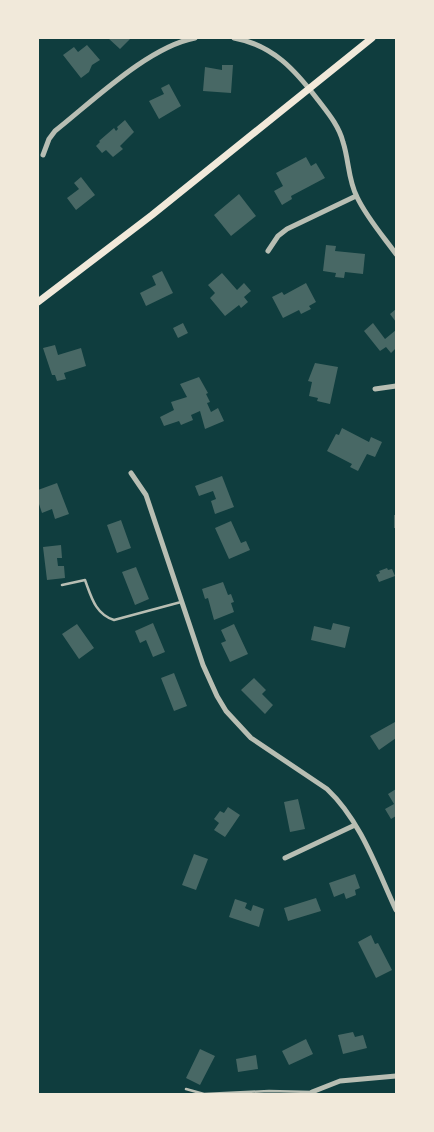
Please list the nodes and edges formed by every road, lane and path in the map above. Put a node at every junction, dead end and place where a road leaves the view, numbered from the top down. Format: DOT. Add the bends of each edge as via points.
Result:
graph roads {
  1 [pos="195,38"];
  2 [pos="234,38"];
  3 [pos="372,38"];
  4 [pos="310,90"];
  5 [pos="44,155"];
  6 [pos="356,196"];
  7 [pos="268,251"];
  8 [pos="396,254"];
  9 [pos="38,302"];
  10 [pos="396,386"];
  11 [pos="375,389"];
  12 [pos="131,473"];
  13 [pos="62,585"];
  14 [pos="182,601"];
  15 [pos="355,824"];
  16 [pos="286,858"];
  17 [pos="396,910"];
  18 [pos="396,1076"];
  19 [pos="186,1089"];
  20 [pos="312,1092"];
  1 -- 5 [label="street" via="170,45 148,57 55,131"];
  2 -- 4 [label="street" via="255,43 275,54"];
  3 -- 4 [label="main road"];
  4 -- 6 [label="street" via="338,128"];
  4 -- 9 [label="main road"];
  6 -- 7 [label="street" via="287,229"];
  6 -- 8 [label="street"];
  10 -- 11 [label="street"];
  12 -- 14 [label="street" via="146,495"];
  13 -- 14 [label="lane" via="84,580 98,610 114,620"];
  14 -- 15 [label="street" via="203,665 226,711 265,749 327,789"];
  15 -- 16 [label="street"];
  15 -- 17 [label="street"];
  18 -- 20 [label="street" via="340,1081"];
  19 -- 20 [label="lane" via="204,1094"];
}
